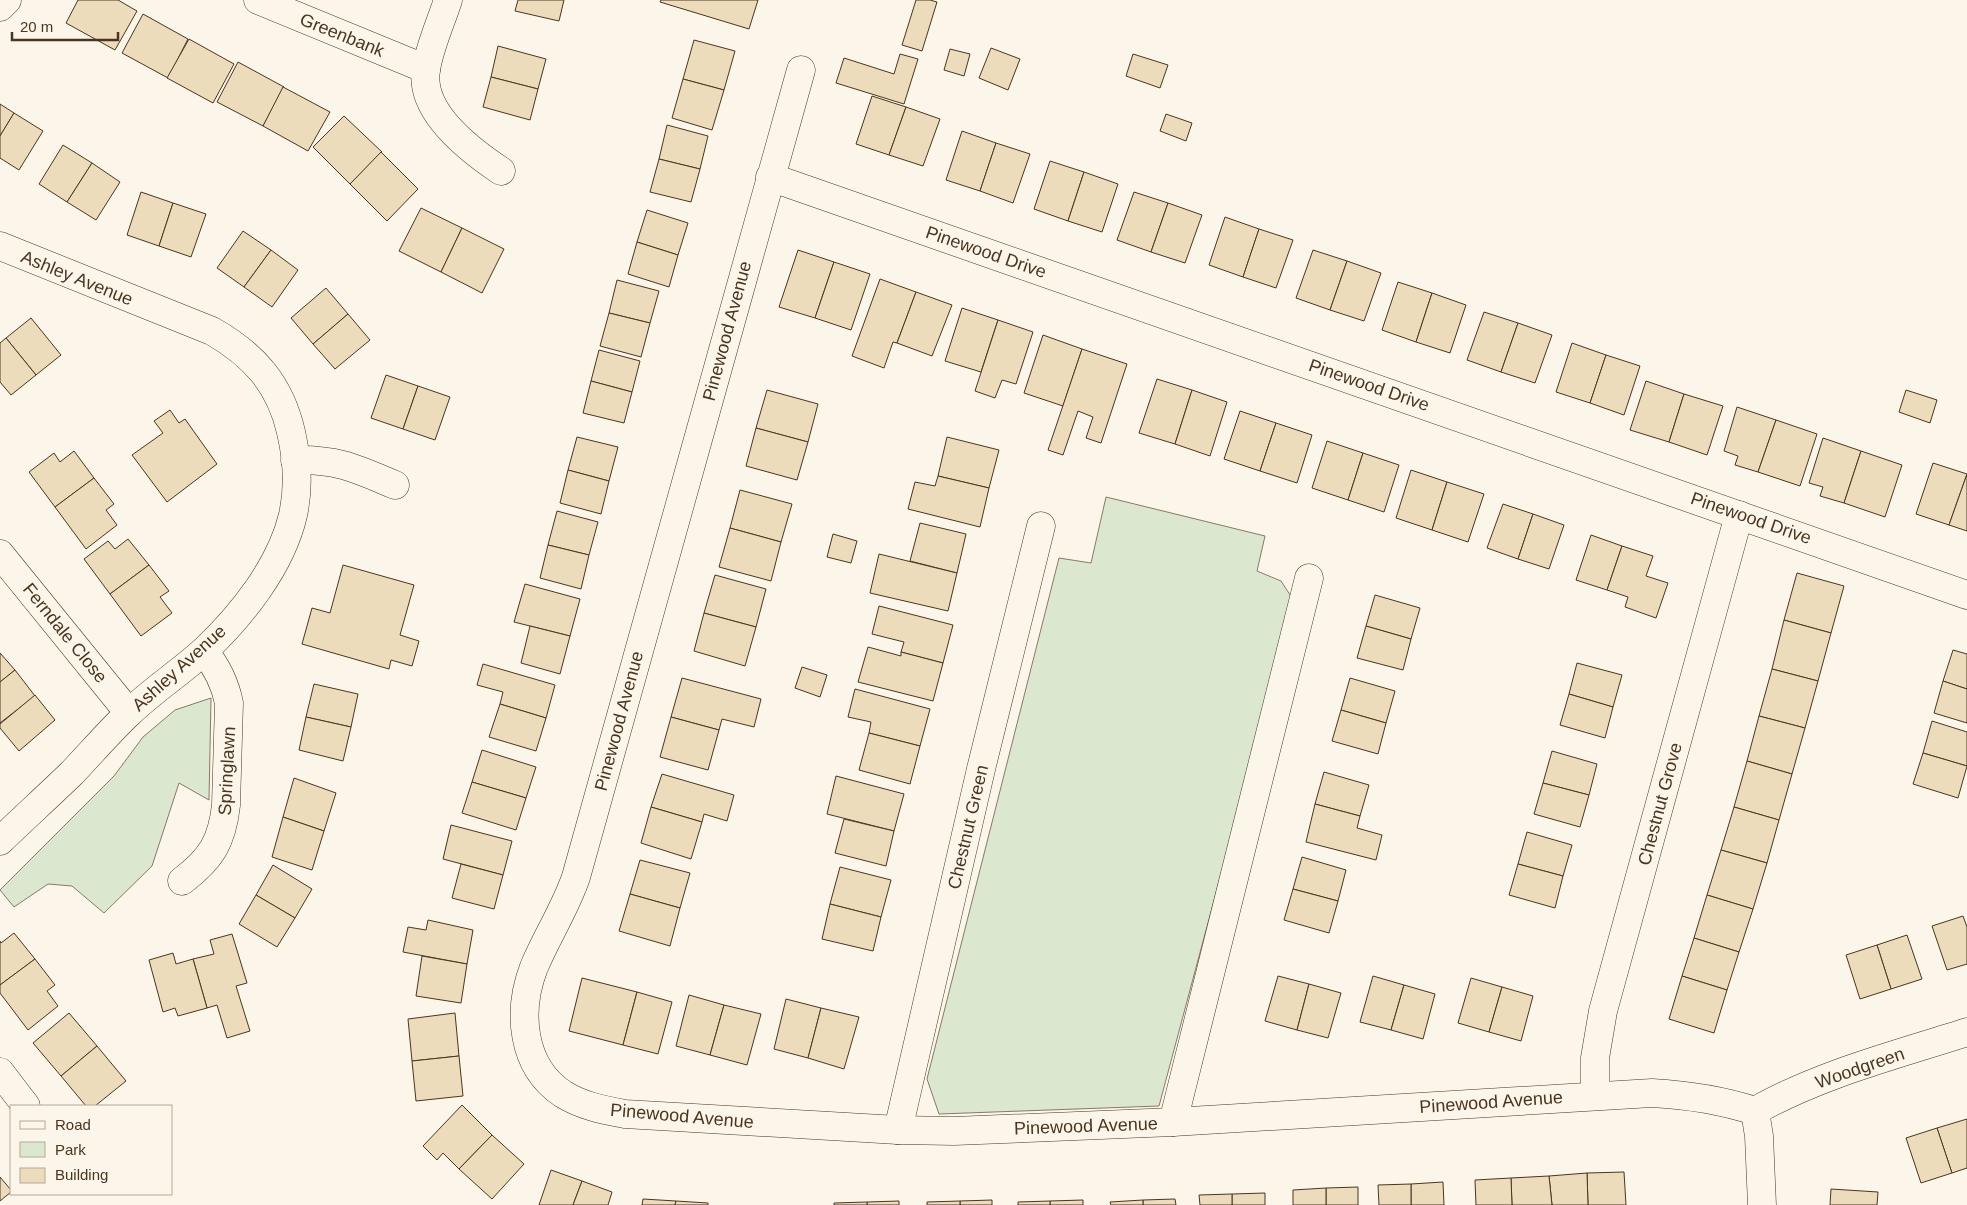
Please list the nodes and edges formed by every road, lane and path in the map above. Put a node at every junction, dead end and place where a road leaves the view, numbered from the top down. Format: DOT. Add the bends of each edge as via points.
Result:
graph roads {
  1 [pos="7,0"];
  2 [pos="258,0"];
  3 [pos="448,0"];
  4 [pos="0,7"];
  5 [pos="426,69"];
  6 [pos="801,70"];
  7 [pos="501,171"];
  8 [pos="770,177"];
  9 [pos="0,246"];
  10 [pos="295,460"];
  11 [pos="395,484"];
  12 [pos="1739,514"];
  13 [pos="1041,526"];
  14 [pos="0,554"];
  15 [pos="1309,578"];
  16 [pos="1967,595"];
  17 [pos="204,651"];
  18 [pos="129,713"];
  19 [pos="0,841"];
  20 [pos="182,881"];
  21 [pos="1967,1032"];
  22 [pos="0,1072"];
  23 [pos="1595,1096"];
  24 [pos="25,1105"];
  25 [pos="1755,1111"];
  26 [pos="1173,1122"];
  27 [pos="898,1130"];
  28 [pos="1762,1205"];
  1 -- 4 [label="street"];
  2 -- 5 [label="street, Greenbank"];
  3 -- 5 [label="street"];
  5 -- 7 [label="street" via="428,92 449,129 474,153"];
  6 -- 8 [label="street, Pinewood Avenue"];
  8 -- 12 [label="street, Pinewood Drive"];
  8 -- 27 [label="street, Pinewood Avenue" via="576,877 534,967 525,1005 524,1027 534,1062 552,1085 564,1094 598,1108 654,1117"];
  9 -- 10 [label="street, Ashley Avenue" via="232,343 268,378 280,397"];
  10 -- 11 [label="street" via="336,462"];
  10 -- 17 [label="street, Ashley Avenue" via="293,515 278,554 252,595"];
  12 -- 16 [label="street, Pinewood Drive"];
  12 -- 23 [label="street, Chestnut Grove" via="1603,1011 1595,1058"];
  13 -- 27 [label="street, Chestnut Green"];
  14 -- 18 [label="street, Ferndale Close"];
  15 -- 26 [label="street"];
  17 -- 18 [label="street, Ashley Avenue"];
  17 -- 20 [label="street, Springlawn" via="220,674 229,704 226,805 216,847"];
  18 -- 19 [label="street, Ashley Avenue"];
  21 -- 25 [label="street, Woodgreen" via="1822,1080"];
  22 -- 24 [label="street"];
  23 -- 25 [label="street, Pinewood Avenue" via="1679,1094"];
  23 -- 26 [label="street, Pinewood Avenue"];
  25 -- 28 [label="street"];
  26 -- 27 [label="street, Pinewood Avenue" via="954,1131"];
}
